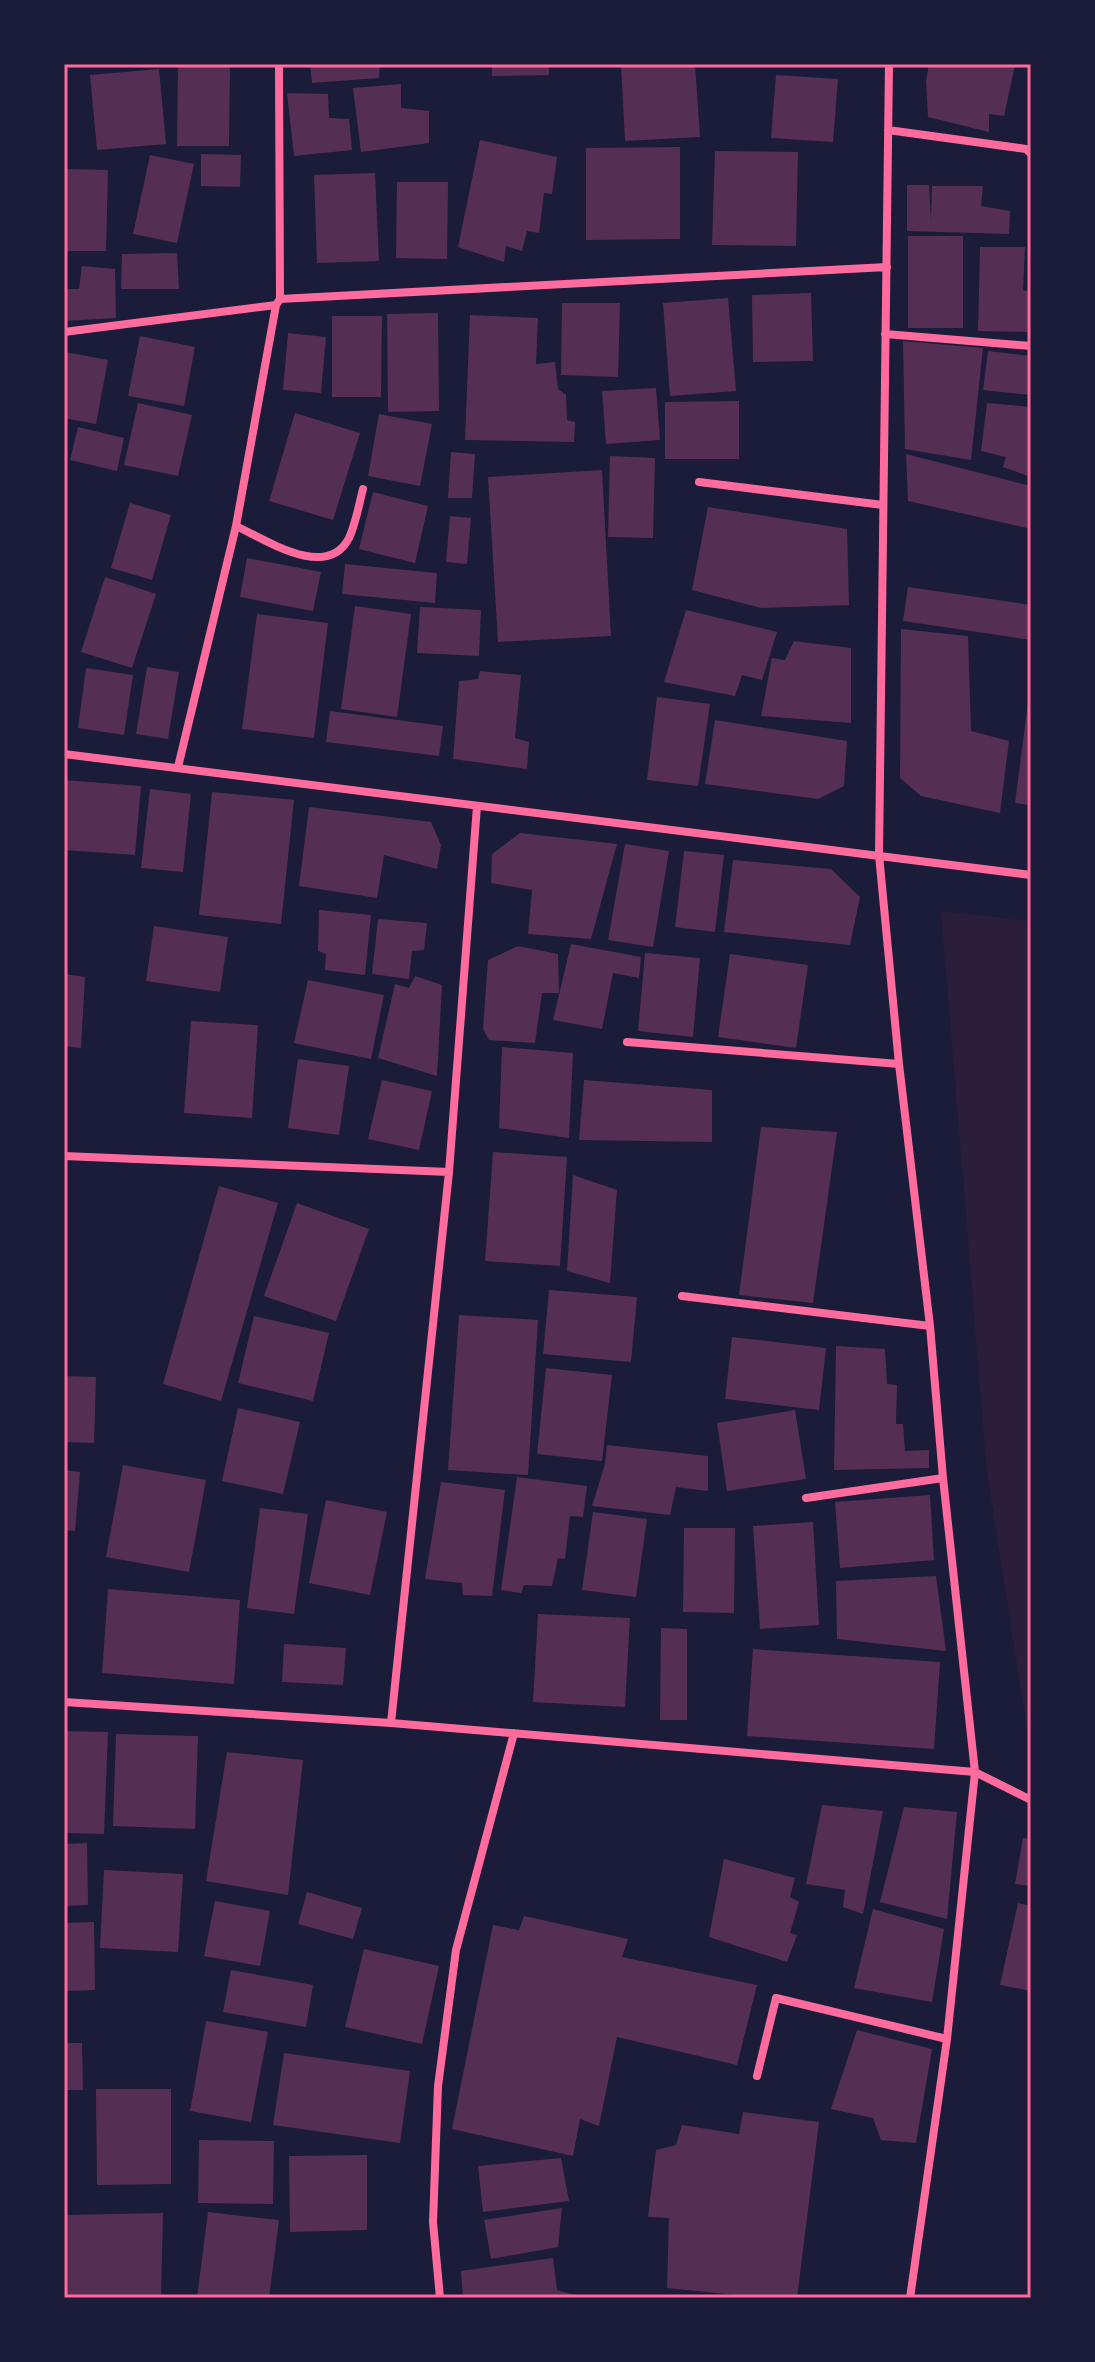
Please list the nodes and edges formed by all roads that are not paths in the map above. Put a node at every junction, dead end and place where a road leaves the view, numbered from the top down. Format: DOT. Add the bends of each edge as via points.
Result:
graph roads {
  1 [pos="279,64"];
  2 [pos="889,64"];
  3 [pos="888,130"];
  4 [pos="1031,154"];
  5 [pos="887,267"];
  6 [pos="278,302"];
  7 [pos="64,332"];
  8 [pos="885,334"];
  9 [pos="1031,346"];
  10 [pos="699,482"];
  11 [pos="363,489"];
  12 [pos="883,505"];
  13 [pos="236,526"];
  14 [pos="64,754"];
  15 [pos="178,767"];
  16 [pos="477,806"];
  17 [pos="879,855"];
  18 [pos="1031,875"];
  19 [pos="627,1042"];
  20 [pos="899,1064"];
  21 [pos="64,1156"];
  22 [pos="449,1172"];
  23 [pos="682,1296"];
  24 [pos="930,1326"];
  25 [pos="943,1478"];
  26 [pos="806,1498"];
  27 [pos="64,1702"];
  28 [pos="391,1723"];
  29 [pos="514,1733"];
  30 [pos="975,1772"];
  31 [pos="1031,1800"];
  32 [pos="947,2039"];
  33 [pos="757,2076"];
  34 [pos="440,2298"];
  35 [pos="910,2298"];
  1 -- 6 [label="street"];
  2 -- 3 [label="street"];
  3 -- 4 [label="street" via="1026,149"];
  3 -- 5 [label="street"];
  5 -- 6 [label="street"];
  5 -- 8 [label="street"];
  6 -- 7 [label="street"];
  6 -- 13 [label="street"];
  8 -- 9 [label="street"];
  8 -- 12 [label="street"];
  10 -- 12 [label="street"];
  11 -- 13 [label="street" via="350,537 333,556 295,554"];
  12 -- 17 [label="street"];
  13 -- 15 [label="street"];
  14 -- 15 [label="street"];
  15 -- 16 [label="street"];
  16 -- 17 [label="street"];
  16 -- 22 [label="street"];
  17 -- 18 [label="street"];
  17 -- 20 [label="street"];
  19 -- 20 [label="street"];
  20 -- 24 [label="street"];
  21 -- 22 [label="street"];
  22 -- 28 [label="street"];
  23 -- 24 [label="street"];
  24 -- 25 [label="street"];
  25 -- 26 [label="street"];
  25 -- 30 [label="street"];
  27 -- 28 [label="street"];
  28 -- 29 [label="street"];
  29 -- 30 [label="street"];
  29 -- 34 [label="street" via="456,1950 438,2086 433,2222"];
  30 -- 31 [label="street"];
  30 -- 32 [label="street"];
  32 -- 33 [label="street" via="776,1998"];
  32 -- 35 [label="street"];
}
